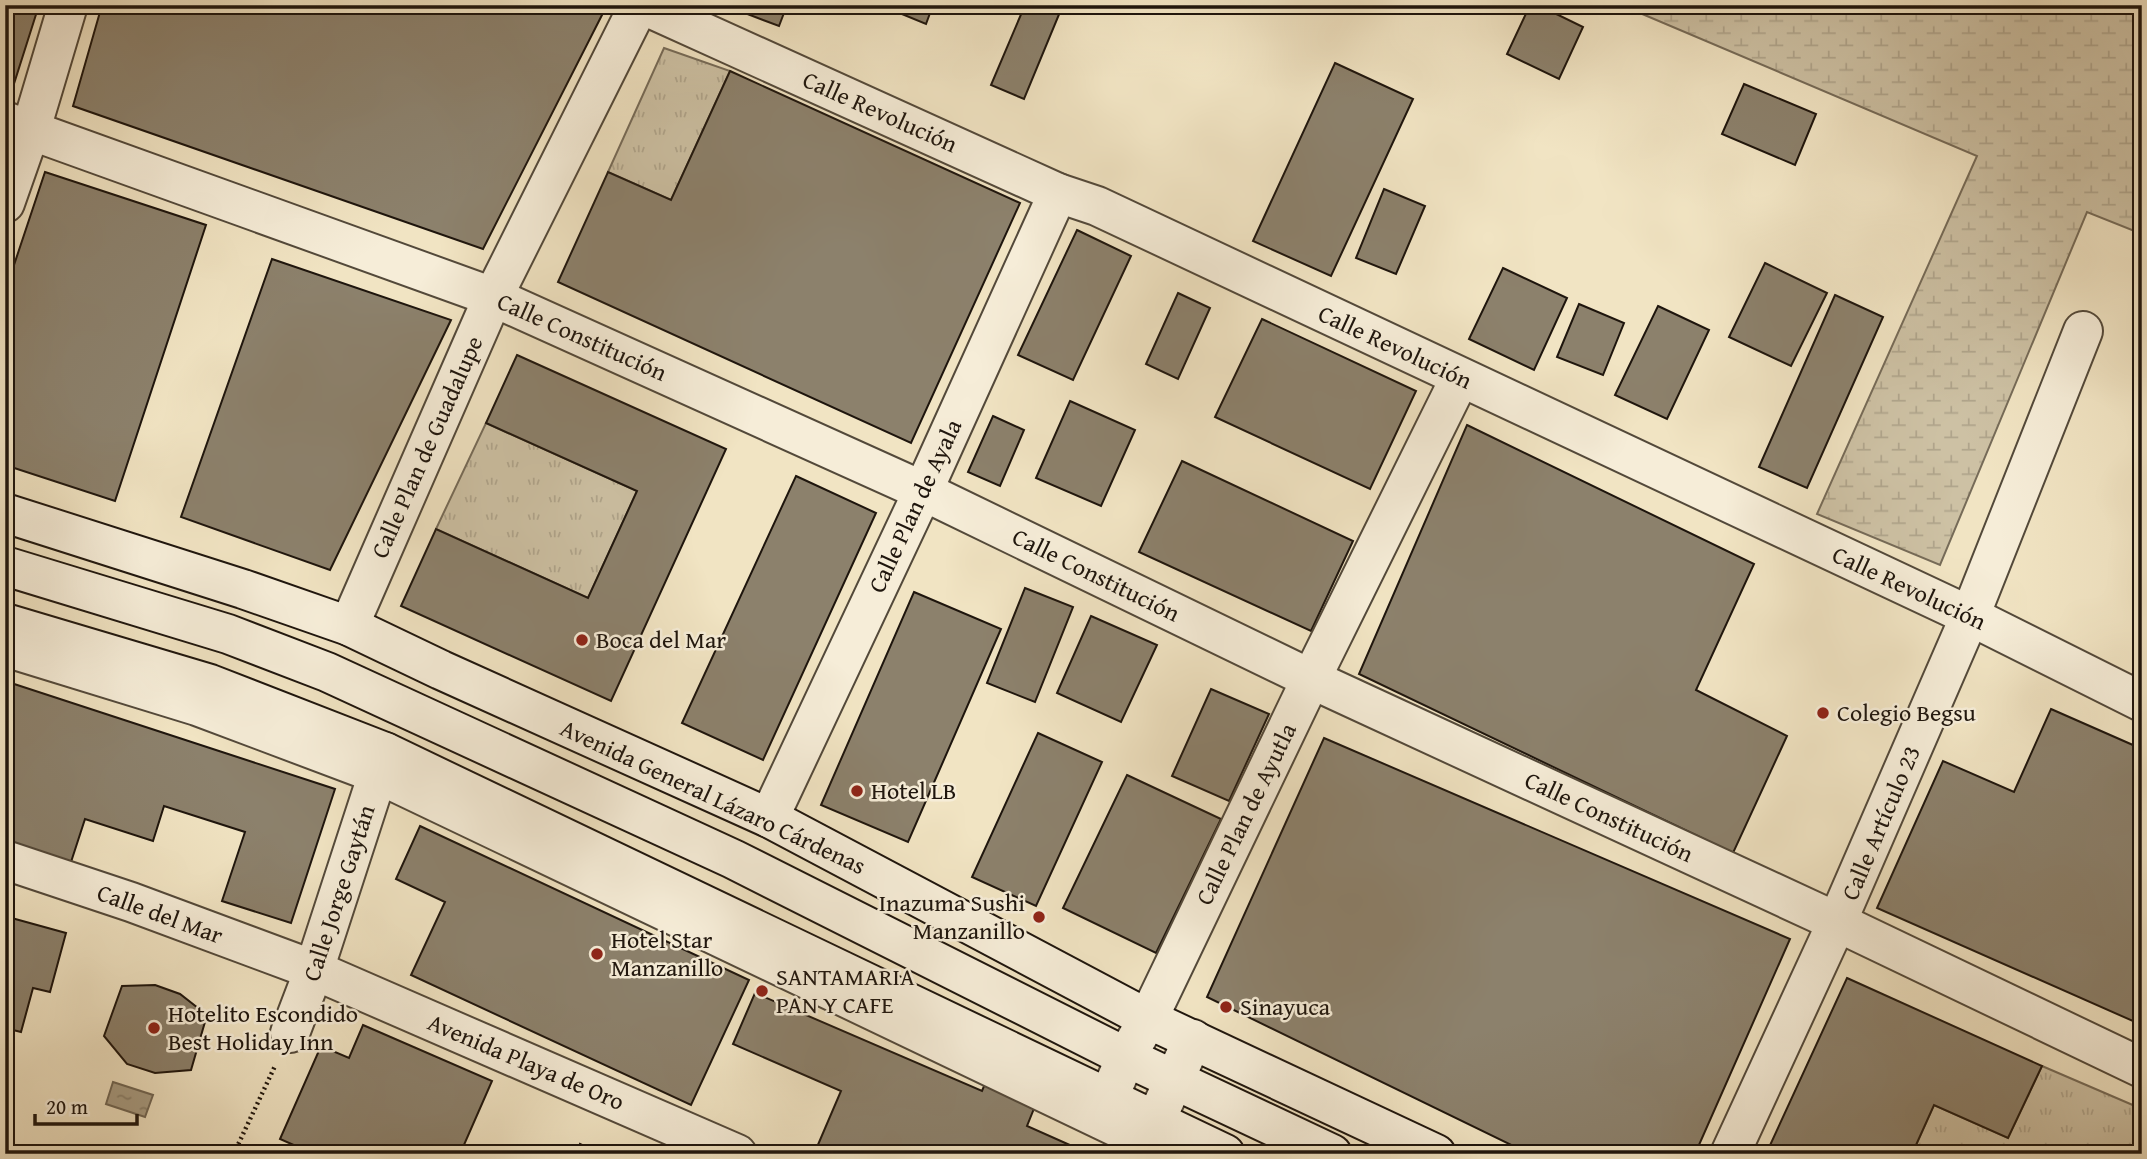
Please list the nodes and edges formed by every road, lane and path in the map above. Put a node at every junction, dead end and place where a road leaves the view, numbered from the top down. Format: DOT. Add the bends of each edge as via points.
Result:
graph roads {
  1 [pos="68,5"];
  2 [pos="641,5"];
  3 [pos="18,125"];
  4 [pos="1058,193"];
  5 [pos="5,203"];
  6 [pos="493,297"];
  7 [pos="2083,331"];
  8 [pos="1460,378"];
  9 [pos="923,491"];
  10 [pos="5,513"];
  11 [pos="5,566"];
  12 [pos="1970,616"];
  13 [pos="5,623"];
  14 [pos="349,626"];
  15 [pos="5,647"];
  16 [pos="1311,680"];
  17 [pos="2142,702"];
  18 [pos="381,763"];
  19 [pos="768,818"];
  20 [pos="5,860"];
  21 [pos="1837,922"];
  22 [pos="314,970"];
  23 [pos="1148,1019"];
  24 [pos="290,1033"];
  25 [pos="1193,1039"];
  26 [pos="1126,1057"];
  27 [pos="2142,1068"];
  28 [pos="1175,1079"];
  29 [pos="1108,1099"];
  30 [pos="1153,1142"];
  31 [pos="236,1149"];
  32 [pos="737,1154"];
  33 [pos="1225,1154"];
  34 [pos="1332,1154"];
  35 [pos="1436,1154"];
  36 [pos="1730,1154"];
  1 -- 3 [label="street"];
  2 -- 4 [label="street, Calle Revolución"];
  2 -- 6 [label="street, Calle Plan de Guadalupe"];
  3 -- 5 [label="street"];
  3 -- 6 [label="street, Calle Constitución"];
  4 -- 8 [label="street, Calle Revolución" via="1097,206"];
  4 -- 9 [label="street, Calle Plan de Ayala"];
  6 -- 9 [label="street, Calle Constitución"];
  6 -- 14 [label="street, Calle Plan de Guadalupe"];
  7 -- 12 [label="street, Calle Artículo 23"];
  8 -- 12 [label="street, Calle Revolución"];
  8 -- 16 [label="street, Calle Plan de Ayutla"];
  9 -- 16 [label="street, Calle Constitución"];
  9 -- 19 [label="street, Calle Plan de Ayala"];
  10 -- 14 [label="street, Avenida General Lázaro Cárdenas"];
  11 -- 26 [label="street, Avenida General Lázaro Cárdenas" via="228,634 327,672 733,859"];
  12 -- 17 [label="street, Calle Revolución"];
  12 -- 21 [label="street, Calle Artículo 23"];
  13 -- 18 [label="street" via="210,684"];
  14 -- 19 [label="street, Avenida General Lázaro Cárdenas"];
  15 -- 18 [label="street"];
  16 -- 21 [label="street, Calle Constitución"];
  16 -- 23 [label="street, Calle Plan de Ayutla"];
  18 -- 22 [label="street, Calle Jorge Gaytán"];
  18 -- 29 [label="street"];
  18 -- 30 [label="street"];
  19 -- 23 [label="street, Avenida General Lázaro Cárdenas"];
  20 -- 22 [label="street, Calle del Mar"];
  21 -- 27 [label="street, Calle Constitución"];
  21 -- 36 [label="street, Calle Artículo 23"];
  22 -- 24 [label="street, Calle Jorge Gaytán"];
  22 -- 32 [label="street, Avenida Playa de Oro"];
  23 -- 25 [label="street, Avenida General Lázaro Cárdenas"];
  23 -- 26 [label="street, Calle Plan de Ayutla"];
  24 -- 31 [label="path"];
  25 -- 28 [label="street"];
  25 -- 35 [label="street, Avenida General Lázaro Cárdenas"];
  26 -- 28 [label="street, Avenida General Lázaro Cárdenas"];
  26 -- 29 [label="street, Calle Plan de Ayutla"];
  28 -- 30 [label="street"];
  28 -- 34 [label="street, Avenida General Lázaro Cárdenas"];
  29 -- 30 [label="street"];
  30 -- 33 [label="street"];
}
